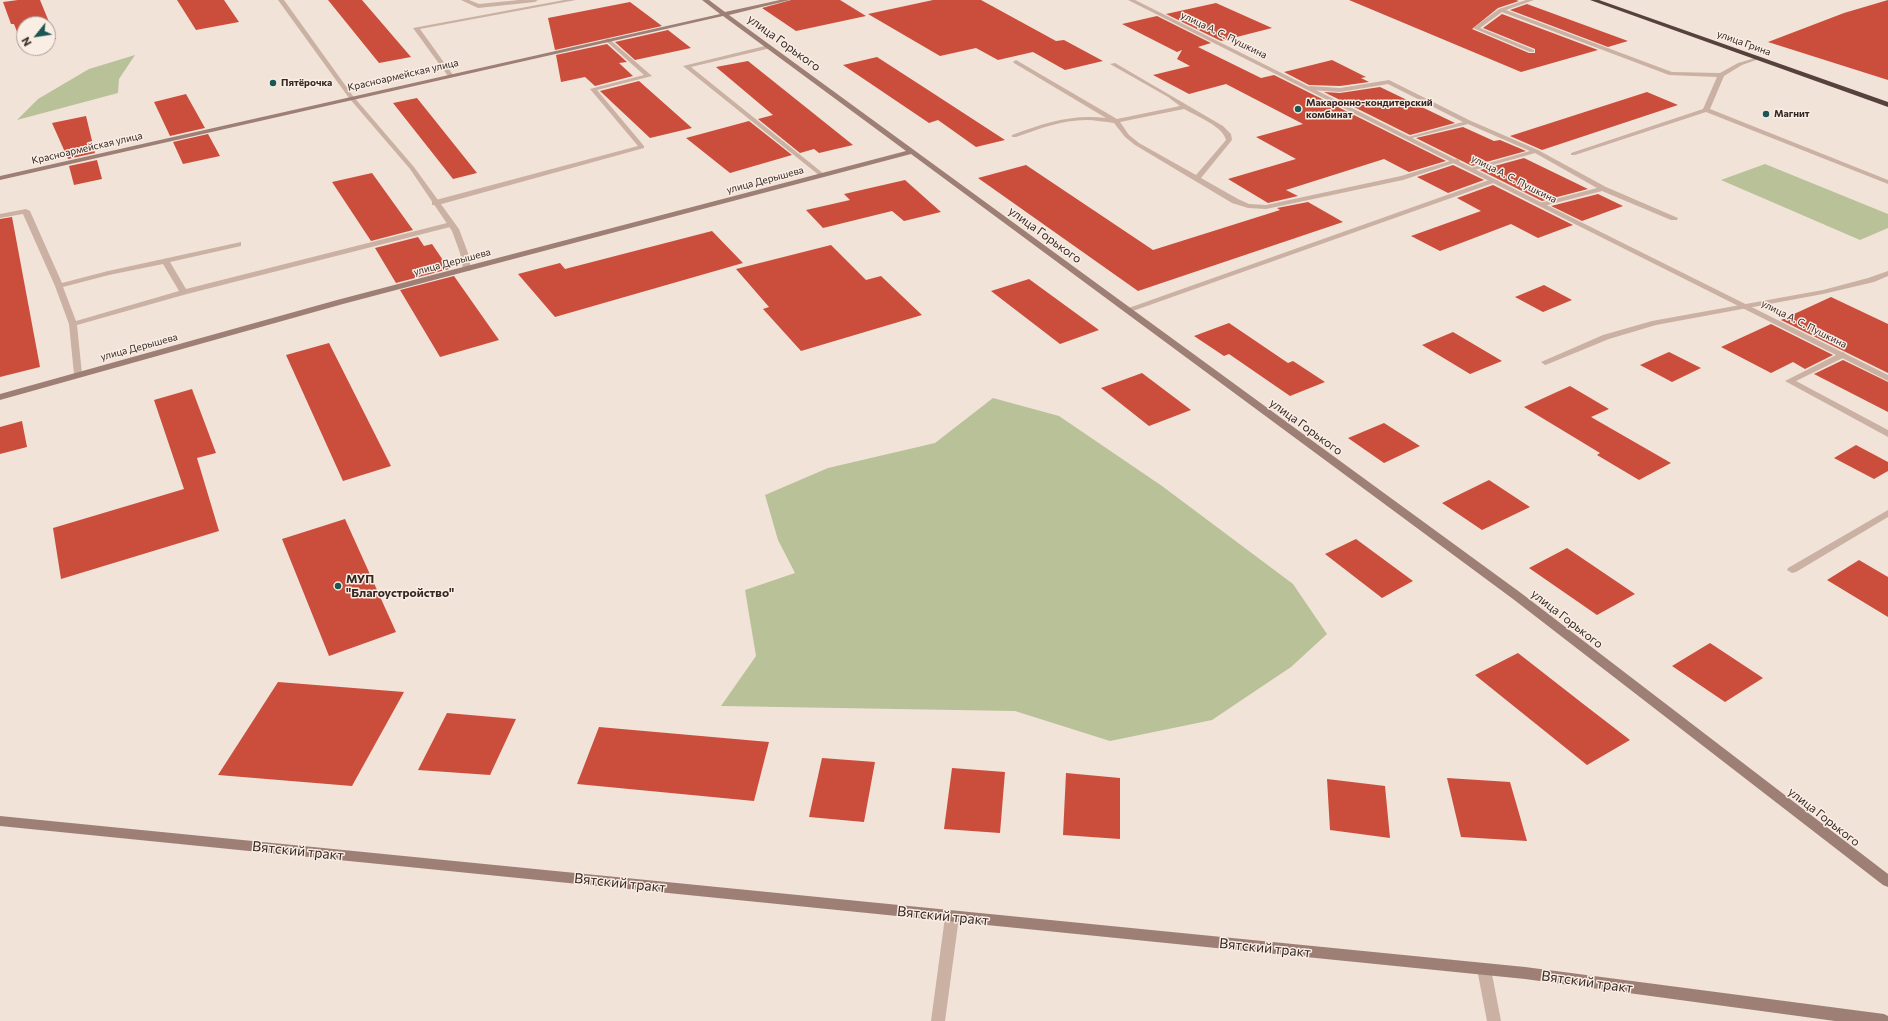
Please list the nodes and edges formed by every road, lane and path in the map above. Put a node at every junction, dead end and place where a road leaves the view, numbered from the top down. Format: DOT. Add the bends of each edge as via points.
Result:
graph roads {
  1 [pos="281,0"];
  2 [pos="464,0"];
  3 [pos="538,0"];
  4 [pos="572,0"];
  5 [pos="704,0"];
  6 [pos="787,0"];
  7 [pos="1131,0"];
  8 [pos="1530,0"];
  9 [pos="1593,0"];
  10 [pos="1501,10"];
  11 [pos="724,14"];
  12 [pos="608,40"];
  13 [pos="769,47"];
  14 [pos="1532,51"];
  15 [pos="1757,58"];
  16 [pos="1016,62"];
  17 [pos="1113,64"];
  18 [pos="450,75"];
  19 [pos="1721,75"];
  20 [pos="1310,88"];
  21 [pos="352,97"];
  22 [pos="1888,105"];
  23 [pos="1185,107"];
  24 [pos="1706,110"];
  25 [pos="1116,121"];
  26 [pos="1469,122"];
  27 [pos="1014,136"];
  28 [pos="1410,138"];
  29 [pos="1536,151"];
  30 [pos="911,152"];
  31 [pos="1573,154"];
  32 [pos="1457,162"];
  33 [pos="1473,169"];
  34 [pos="822,175"];
  35 [pos="0,178"];
  36 [pos="1197,179"];
  37 [pos="1495,181"];
  38 [pos="1888,182"];
  39 [pos="1603,189"];
  40 [pos="435,203"];
  41 [pos="1543,205"];
  42 [pos="0,216"];
  43 [pos="1674,218"];
  44 [pos="451,224"];
  45 [pos="238,244"];
  46 [pos="165,261"];
  47 [pos="467,268"];
  48 [pos="1888,273"];
  49 [pos="59,286"];
  50 [pos="184,292"];
  51 [pos="1748,307"];
  52 [pos="1127,310"];
  53 [pos="73,324"];
  54 [pos="1842,355"];
  55 [pos="1545,362"];
  56 [pos="78,374"];
  57 [pos="1888,378"];
  58 [pos="0,397"];
  59 [pos="1888,434"];
  60 [pos="1888,513"];
  61 [pos="1792,570"];
  62 [pos="0,821"];
  63 [pos="1888,881"];
  64 [pos="952,917"];
  65 [pos="1484,969"];
  66 [pos="938,1021"];
  67 [pos="1494,1021"];
  68 [pos="1884,1021"];
  1 -- 21 [label="street"];
  2 -- 3 [label="street" via="478,6"];
  4 -- 18 [label="street" via="416,28"];
  5 -- 11 [label="street, улица Горького"];
  6 -- 11 [label="street, Красноармейская улица"];
  7 -- 20 [label="street, улица А. С. Пушкина"];
  8 -- 10 [label="street"];
  9 -- 15 [label="highway, улица Грина"];
  10 -- 14 [label="street" via="1476,28"];
  10 -- 19 [label="street" via="1671,74"];
  11 -- 12 [label="street, Красноармейская улица"];
  11 -- 13 [label="street, улица Горького"];
  12 -- 18 [label="street, Красноармейская улица"];
  12 -- 40 [label="street" via="649,76 593,89 642,147"];
  13 -- 30 [label="street, улица Горького"];
  13 -- 34 [label="street" via="686,66"];
  15 -- 19 [label="street"];
  15 -- 22 [label="highway, улица Грина"];
  16 -- 25 [label="street"];
  17 -- 23 [label="street"];
  18 -- 21 [label="street, Красноармейская улица"];
  19 -- 24 [label="street"];
  20 -- 26 [label="street" via="1340,90 1389,82"];
  20 -- 28 [label="street, улица А. С. Пушкина"];
  21 -- 35 [label="street, Красноармейская улица"];
  21 -- 40 [label="street" via="412,168"];
  23 -- 25 [label="street"];
  23 -- 36 [label="street" via="1221,127 1228,134 1229,140"];
  24 -- 31 [label="street"];
  24 -- 38 [label="street"];
  25 -- 27 [label="street" via="1073,119 1048,124"];
  25 -- 36 [label="street" via="1137,144"];
  26 -- 28 [label="street"];
  26 -- 29 [label="street"];
  28 -- 32 [label="street, улица А. С. Пушкина"];
  29 -- 33 [label="street"];
  29 -- 39 [label="street"];
  30 -- 34 [label="street, улица Дерышева"];
  30 -- 52 [label="street, улица Горького"];
  32 -- 33 [label="street, улица А. С. Пушкина"];
  32 -- 36 [label="street" via="1403,178 1266,207 1248,206 1235,201"];
  33 -- 37 [label="street, улица А. С. Пушкина"];
  34 -- 47 [label="street, улица Дерышева"];
  37 -- 41 [label="street, улица А. С. Пушкина"];
  37 -- 52 [label="street"];
  39 -- 41 [label="street"];
  39 -- 43 [label="street"];
  40 -- 44 [label="street"];
  41 -- 51 [label="street, улица А. С. Пушкина"];
  42 -- 49 [label="street" via="26,210"];
  44 -- 47 [label="street" via="464,253"];
  44 -- 50 [label="street"];
  45 -- 46 [label="street"];
  46 -- 49 [label="street"];
  46 -- 50 [label="street"];
  47 -- 56 [label="street, улица Дерышева"];
  48 -- 51 [label="street" via="1871,280"];
  49 -- 53 [label="street"];
  50 -- 53 [label="street"];
  51 -- 54 [label="street, улица А. С. Пушкина"];
  51 -- 55 [label="street" via="1648,325 1606,337"];
  52 -- 63 [label="street, улица Горького" via="1517,596"];
  53 -- 56 [label="street"];
  54 -- 57 [label="street, улица А. С. Пушкина"];
  54 -- 59 [label="street" via="1789,381"];
  56 -- 58 [label="street, улица Дерышева"];
  60 -- 61 [label="street"];
  62 -- 64 [label="street, Вятский тракт"];
  64 -- 65 [label="street, Вятский тракт"];
  64 -- 66 [label="street"];
  65 -- 67 [label="street"];
  65 -- 68 [label="street, Вятский тракт"];
}
